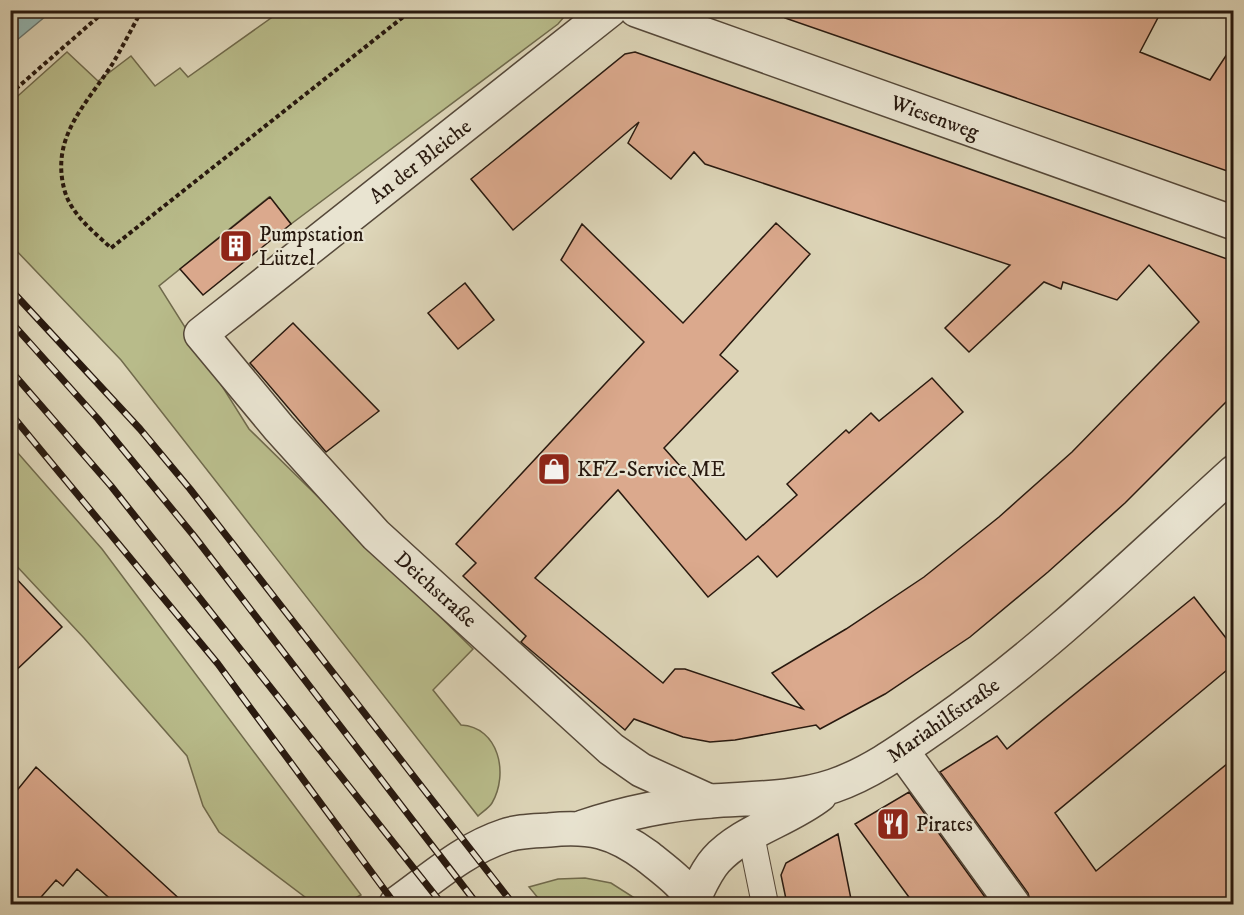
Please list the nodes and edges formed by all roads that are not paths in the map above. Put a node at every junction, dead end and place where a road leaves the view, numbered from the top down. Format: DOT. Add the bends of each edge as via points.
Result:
graph roads {
  1 [pos="610,10"];
  2 [pos="636,10"];
  3 [pos="1233,223"];
  4 [pos="201,334"];
  5 [pos="1233,472"];
  6 [pos="902,751"];
  7 [pos="831,787"];
  8 [pos="708,801"];
  9 [pos="583,827"];
  10 [pos="751,835"];
  11 [pos="694,902"];
  12 [pos="396,904"];
  13 [pos="765,904"];
  14 [pos="1013,904"];
  1 -- 4 [label="street, An der Bleiche"];
  2 -- 3 [label="street, Wiesenweg"];
  4 -- 8 [label="street, Deichstraße" via="376,535 611,749 641,770"];
  5 -- 6 [label="street, Mariahilfstraße" via="1060,630"];
  6 -- 7 [label="street, Mariahilfstraße"];
  6 -- 14 [label="street"];
  7 -- 8 [label="street, Mariahilfstraße" via="786,796"];
  7 -- 10 [label="street" via="802,809"];
  8 -- 9 [label="street, Mariahilfstraße" via="646,809"];
  9 -- 11 [label="street" via="637,849 664,870"];
  9 -- 12 [label="street" via="506,835 458,859"];
  10 -- 11 [label="street" via="733,844 716,860"];
  10 -- 13 [label="lane"];
}
